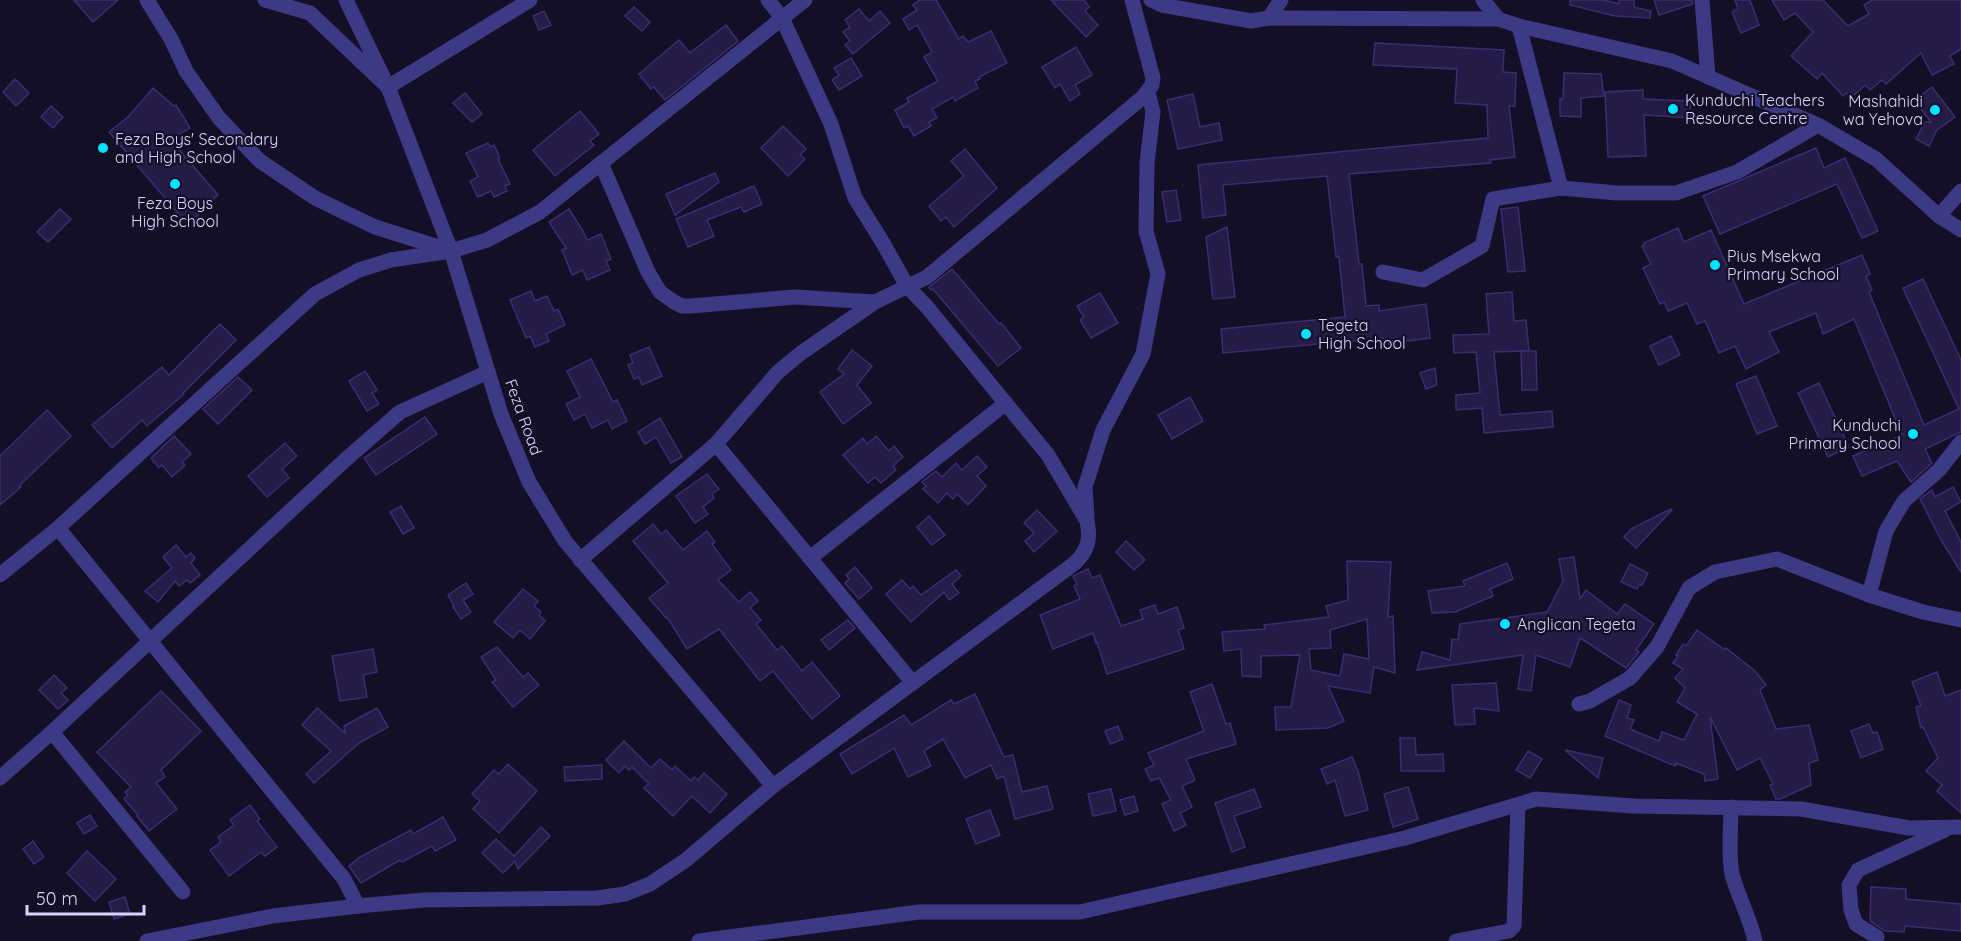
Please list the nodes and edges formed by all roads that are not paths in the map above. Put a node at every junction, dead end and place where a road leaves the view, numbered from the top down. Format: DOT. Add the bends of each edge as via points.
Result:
graph roads {
  1 [pos="147,0"];
  2 [pos="265,0"];
  3 [pos="346,0"];
  4 [pos="530,0"];
  5 [pos="768,0"];
  6 [pos="805,0"];
  7 [pos="1132,0"];
  8 [pos="1151,0"];
  9 [pos="1281,0"];
  10 [pos="1483,0"];
  11 [pos="1702,0"];
  12 [pos="782,18"];
  13 [pos="1269,18"];
  14 [pos="1498,19"];
  15 [pos="1519,26"];
  16 [pos="1708,77"];
  17 [pos="388,87"];
  18 [pos="1149,92"];
  19 [pos="1818,125"];
  20 [pos="601,163"];
  21 [pos="1561,188"];
  22 [pos="1961,191"];
  23 [pos="1940,216"];
  24 [pos="1961,230"];
  25 [pos="451,251"];
  26 [pos="1383,272"];
  27 [pos="907,286"];
  28 [pos="875,302"];
  29 [pos="488,372"];
  30 [pos="1006,404"];
  31 [pos="1961,442"];
  32 [pos="716,444"];
  33 [pos="1087,521"];
  34 [pos="57,528"];
  35 [pos="810,558"];
  36 [pos="580,560"];
  37 [pos="0,575"];
  38 [pos="1869,595"];
  39 [pos="1961,620"];
  40 [pos="149,642"];
  41 [pos="913,683"];
  42 [pos="1579,704"];
  43 [pos="52,732"];
  44 [pos="0,778"];
  45 [pos="773,786"];
  46 [pos="1518,804"];
  47 [pos="1731,807"];
  48 [pos="1957,827"];
  49 [pos="183,892"];
  50 [pos="358,906"];
  51 [pos="1879,940"];
  52 [pos="147,941"];
  53 [pos="699,941"];
  54 [pos="1456,941"];
  55 [pos="1755,941"];
  1 -- 25 [label="street" via="186,71 219,118 260,161 315,198 375,227"];
  2 -- 17 [label="street" via="310,13"];
  3 -- 17 [label="street, Feza Road"];
  4 -- 17 [label="street"];
  5 -- 12 [label="street"];
  6 -- 12 [label="street"];
  7 -- 18 [label="street" via="1152,70"];
  8 -- 13 [label="street" via="1251,21"];
  9 -- 13 [label="street"];
  10 -- 14 [label="street"];
  11 -- 16 [label="street"];
  12 -- 20 [label="street"];
  12 -- 27 [label="street" via="831,123 855,198"];
  13 -- 14 [label="street"];
  14 -- 15 [label="street"];
  15 -- 16 [label="street" via="1672,61"];
  15 -- 21 [label="street"];
  16 -- 19 [label="street"];
  17 -- 25 [label="street, Feza Road"];
  18 -- 27 [label="street" via="927,277"];
  18 -- 33 [label="street" via="1153,112 1146,231 1158,274 1143,354 1103,430 1085,487"];
  19 -- 21 [label="street" via="1737,172 1676,193"];
  19 -- 23 [label="street" via="1876,159"];
  20 -- 25 [label="street" via="540,212 487,240"];
  20 -- 28 [label="street" via="648,272 660,292 674,302 691,306 795,297"];
  21 -- 26 [label="street" via="1493,199 1482,246 1423,280"];
  22 -- 23 [label="street"];
  23 -- 24 [label="street"];
  25 -- 29 [label="street, Feza Road"];
  25 -- 34 [label="street" via="391,260 359,270 315,294"];
  27 -- 28 [label="street"];
  27 -- 30 [label="street"];
  28 -- 32 [label="street" via="778,372"];
  29 -- 36 [label="street, Feza Road" via="529,482"];
  29 -- 40 [label="street" via="400,412"];
  30 -- 33 [label="street" via="1048,455"];
  30 -- 35 [label="street"];
  31 -- 38 [label="street" via="1939,470 1904,501 1886,531"];
  32 -- 35 [label="street"];
  32 -- 36 [label="street"];
  33 -- 41 [label="street" via="1088,544 1075,563"];
  34 -- 37 [label="street"];
  34 -- 40 [label="street"];
  35 -- 41 [label="street"];
  36 -- 45 [label="street, Feza Road"];
  38 -- 39 [label="street"];
  38 -- 42 [label="street" via="1778,559 1715,572 1689,588 1657,647 1630,678"];
  40 -- 43 [label="street"];
  40 -- 50 [label="street" via="345,879"];
  41 -- 45 [label="street"];
  43 -- 44 [label="street"];
  43 -- 49 [label="street"];
  45 -- 50 [label="street" via="686,860 650,884 625,894 597,898 424,900"];
  46 -- 47 [label="street" via="1536,799"];
  46 -- 53 [label="street" via="1405,838 1080,912 919,912"];
  46 -- 54 [label="street" via="1514,926 1509,931"];
  47 -- 48 [label="street" via="1801,808 1909,828"];
  47 -- 55 [label="street" via="1732,872"];
  48 -- 51 [label="street" via="1858,870 1849,885 1851,910 1856,924"];
  50 -- 52 [label="street" via="273,916"];
}
